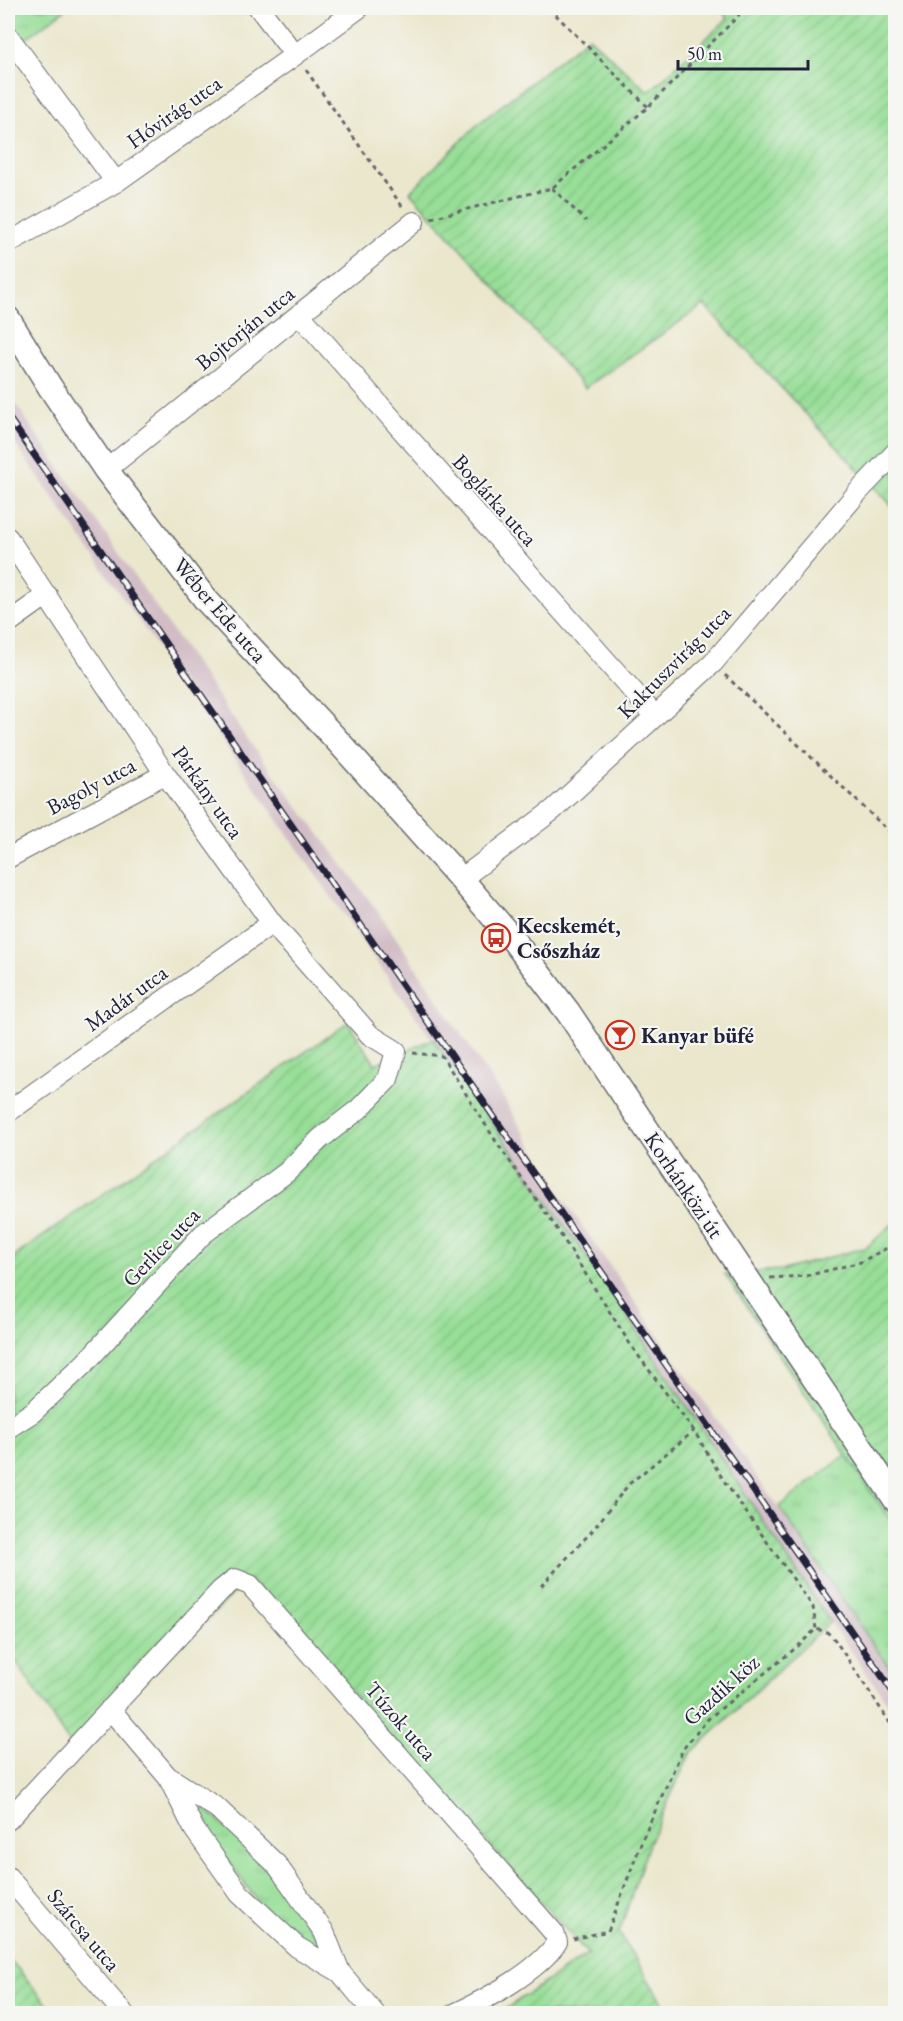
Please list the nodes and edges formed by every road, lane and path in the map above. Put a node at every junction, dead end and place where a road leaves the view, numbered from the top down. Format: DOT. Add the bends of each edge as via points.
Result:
graph roads {
  1 [pos="259,8"];
  2 [pos="358,8"];
  3 [pos="549,8"];
  4 [pos="742,8"];
  5 [pos="8,36"];
  6 [pos="296,56"];
  7 [pos="648,107"];
  8 [pos="116,182"];
  9 [pos="552,188"];
  10 [pos="586,221"];
  11 [pos="414,222"];
  12 [pos="8,243"];
  13 [pos="300,315"];
  14 [pos="8,319"];
  15 [pos="896,452"];
  16 [pos="106,470"];
  17 [pos="8,538"];
  18 [pos="47,594"];
  19 [pos="8,622"];
  20 [pos="713,663"];
  21 [pos="655,716"];
  22 [pos="165,774"];
  23 [pos="896,838"];
  24 [pos="8,858"];
  25 [pos="461,879"];
  26 [pos="272,923"];
  27 [pos="396,1052"];
  28 [pos="8,1112"];
  29 [pos="896,1243"];
  30 [pos="747,1279"];
  31 [pos="8,1428"];
  32 [pos="694,1431"];
  33 [pos="896,1500"];
  34 [pos="541,1586"];
  35 [pos="816,1629"];
  36 [pos="110,1709"];
  37 [pos="896,1732"];
  38 [pos="168,1777"];
  39 [pos="8,1820"];
  40 [pos="8,1877"];
  41 [pos="557,1942"];
  42 [pos="340,1972"];
  43 [pos="124,2013"];
  44 [pos="375,2013"];
  45 [pos="454,2013"];
  1 -- 6 [label="street"];
  2 -- 6 [label="street, Hóvirág utca"];
  3 -- 7 [label="path"];
  4 -- 7 [label="path"];
  5 -- 8 [label="street"];
  6 -- 8 [label="street, Hóvirág utca"];
  6 -- 11 [label="path"];
  7 -- 9 [label="path"];
  8 -- 12 [label="street, Hóvirág utca"];
  9 -- 10 [label="path"];
  9 -- 11 [label="path"];
  11 -- 13 [label="street, Bojtorján utca"];
  13 -- 16 [label="street, Bojtorján utca"];
  13 -- 21 [label="street, Boglárka utca"];
  14 -- 16 [label="street, Wéber Ede utca"];
  15 -- 20 [label="street, Kaktuszvirág utca"];
  16 -- 25 [label="street, Wéber Ede utca" via="206,600"];
  17 -- 18 [label="street, Párkány utca"];
  18 -- 19 [label="street"];
  18 -- 22 [label="street, Párkány utca"];
  20 -- 21 [label="street, Kaktuszvirág utca"];
  20 -- 23 [label="path"];
  21 -- 25 [label="street, Kaktuszvirág utca" via="553,810"];
  22 -- 24 [label="street, Bagoly utca"];
  22 -- 26 [label="street, Párkány utca"];
  25 -- 30 [label="street, Korhánközi út" via="568,1012"];
  26 -- 27 [label="street, Párkány utca" via="370,1035"];
  26 -- 28 [label="street, Madár utca"];
  27 -- 31 [label="street, Gerlice utca" via="388,1079 359,1109 320,1139 287,1172 203,1234 85,1363 33,1412"];
  27 -- 32 [label="path" via="442,1056 632,1347"];
  29 -- 30 [label="path" via="861,1262 806,1276"];
  30 -- 33 [label="street, Korhánközi út"];
  32 -- 34 [label="path" via="629,1484 592,1532"];
  32 -- 35 [label="path" via="723,1481 813,1607"];
  35 -- 37 [label="path" via="835,1640"];
  35 -- 41 [label="path, Gazdik köz" via="708,1719 683,1749 643,1838 608,1931"];
  36 -- 38 [label="street"];
  36 -- 39 [label="street, Túzok utca"];
  36 -- 41 [label="street, Túzok utca" via="221,1590 235,1580 250,1585 554,1933"];
  38 -- 42 [label="street" via="194,1829 240,1894 297,1947"];
  38 -- 42 [label="street" via="217,1808 278,1865 324,1932"];
  40 -- 43 [label="street, Szárcsa utca"];
  41 -- 45 [label="street" via="512,1983"];
  42 -- 44 [label="street"];
}
